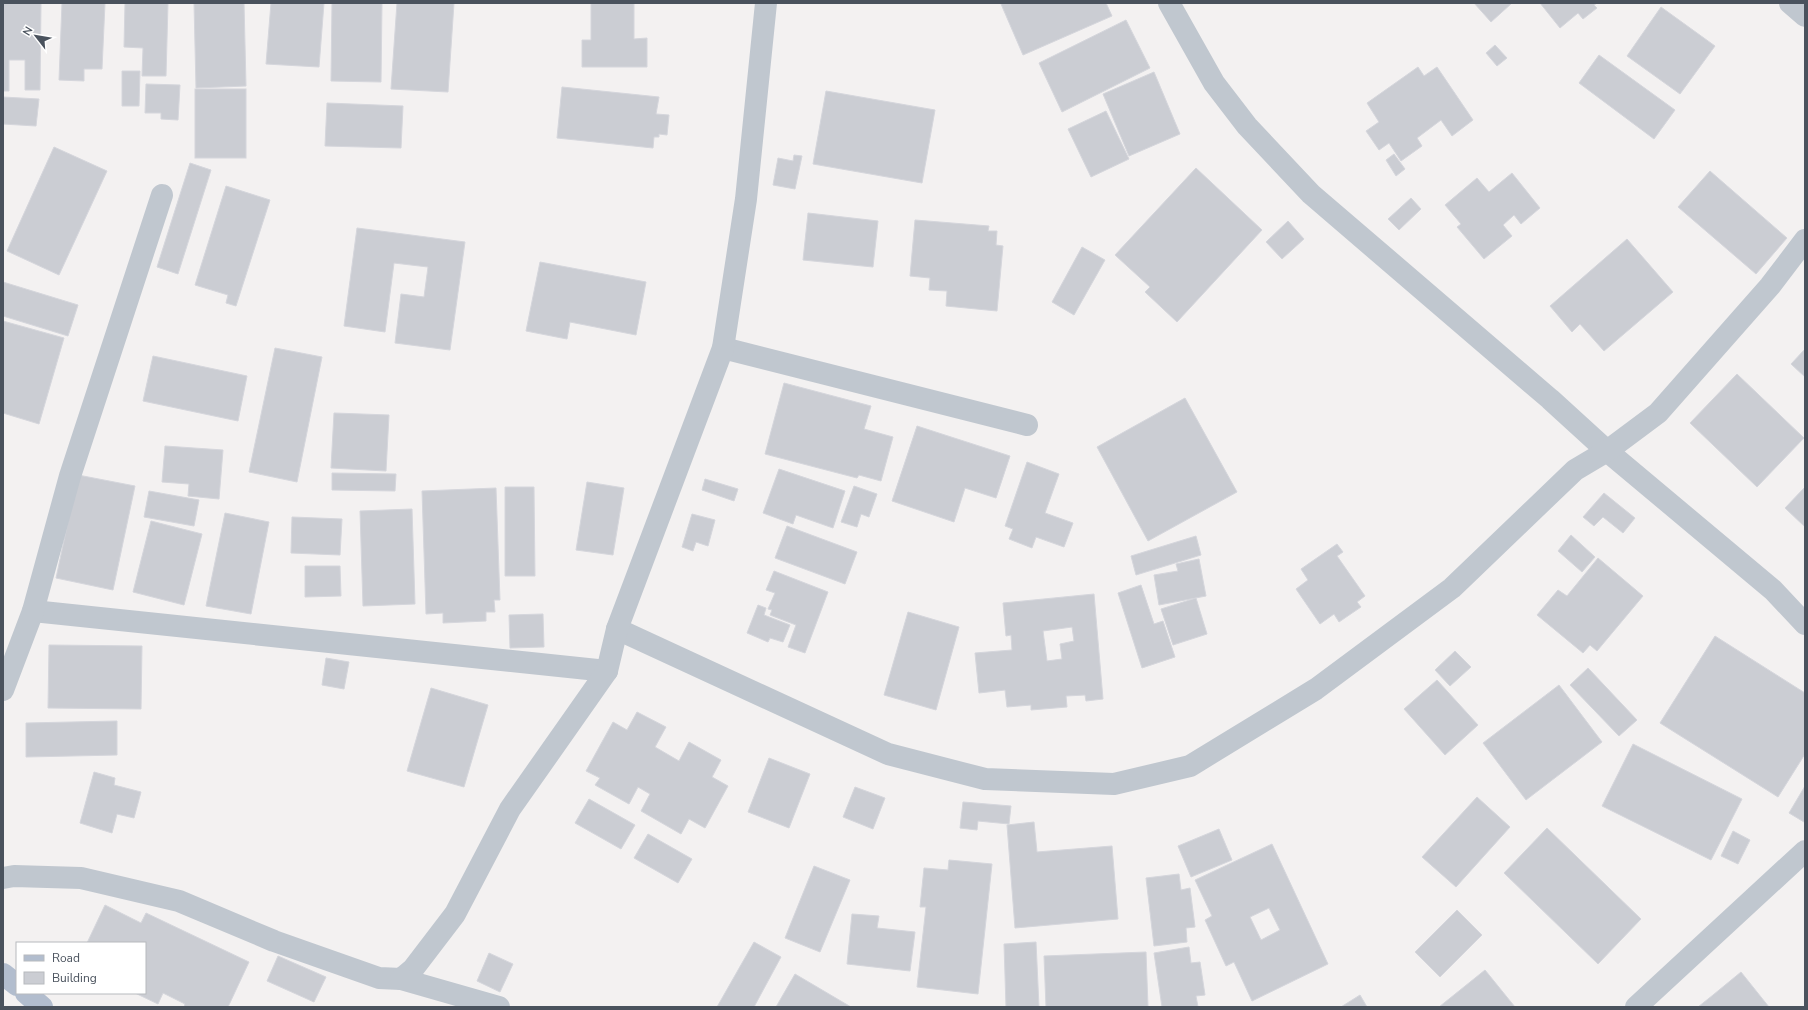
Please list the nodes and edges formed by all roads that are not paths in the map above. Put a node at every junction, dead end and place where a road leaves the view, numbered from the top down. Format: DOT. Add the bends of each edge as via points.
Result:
graph roads {
  1 [pos="766,3"];
  2 [pos="1169,3"];
  3 [pos="1790,3"];
  4 [pos="1805,16"];
  5 [pos="162,194"];
  6 [pos="1805,240"];
  7 [pos="723,348"];
  8 [pos="1027,425"];
  9 [pos="1607,451"];
  10 [pos="33,611"];
  11 [pos="1805,624"];
  12 [pos="617,630"];
  13 [pos="607,671"];
  14 [pos="4,680"];
  15 [pos="1805,851"];
  16 [pos="3,878"];
  17 [pos="3,974"];
  18 [pos="401,979"];
  19 [pos="16,984"];
  20 [pos="27,994"];
  21 [pos="42,1007"];
  22 [pos="499,1007"];
  23 [pos="1636,1007"];
  1 -- 7 [label="street" via="746,199"];
  2 -- 9 [label="street" via="1214,83 1247,126 1311,194"];
  3 -- 4 [label="street"];
  5 -- 10 [label="street" via="70,476"];
  6 -- 9 [label="street" via="1770,286 1658,413"];
  7 -- 8 [label="street"];
  7 -- 12 [label="street"];
  9 -- 11 [label="street" via="1773,590"];
  9 -- 12 [label="street" via="1575,470 1452,588 1316,689 1190,766 1114,784 985,779 888,754"];
  10 -- 13 [label="street"];
  10 -- 14 [label="street"];
  12 -- 13 [label="street"];
  13 -- 18 [label="street" via="510,809 455,914 414,969"];
  15 -- 23 [label="street"];
  16 -- 18 [label="street" via="81,878 179,901 274,941 379,978"];
  17 -- 19 [label="main road"];
  18 -- 22 [label="street"];
  20 -- 21 [label="main road"];
}
